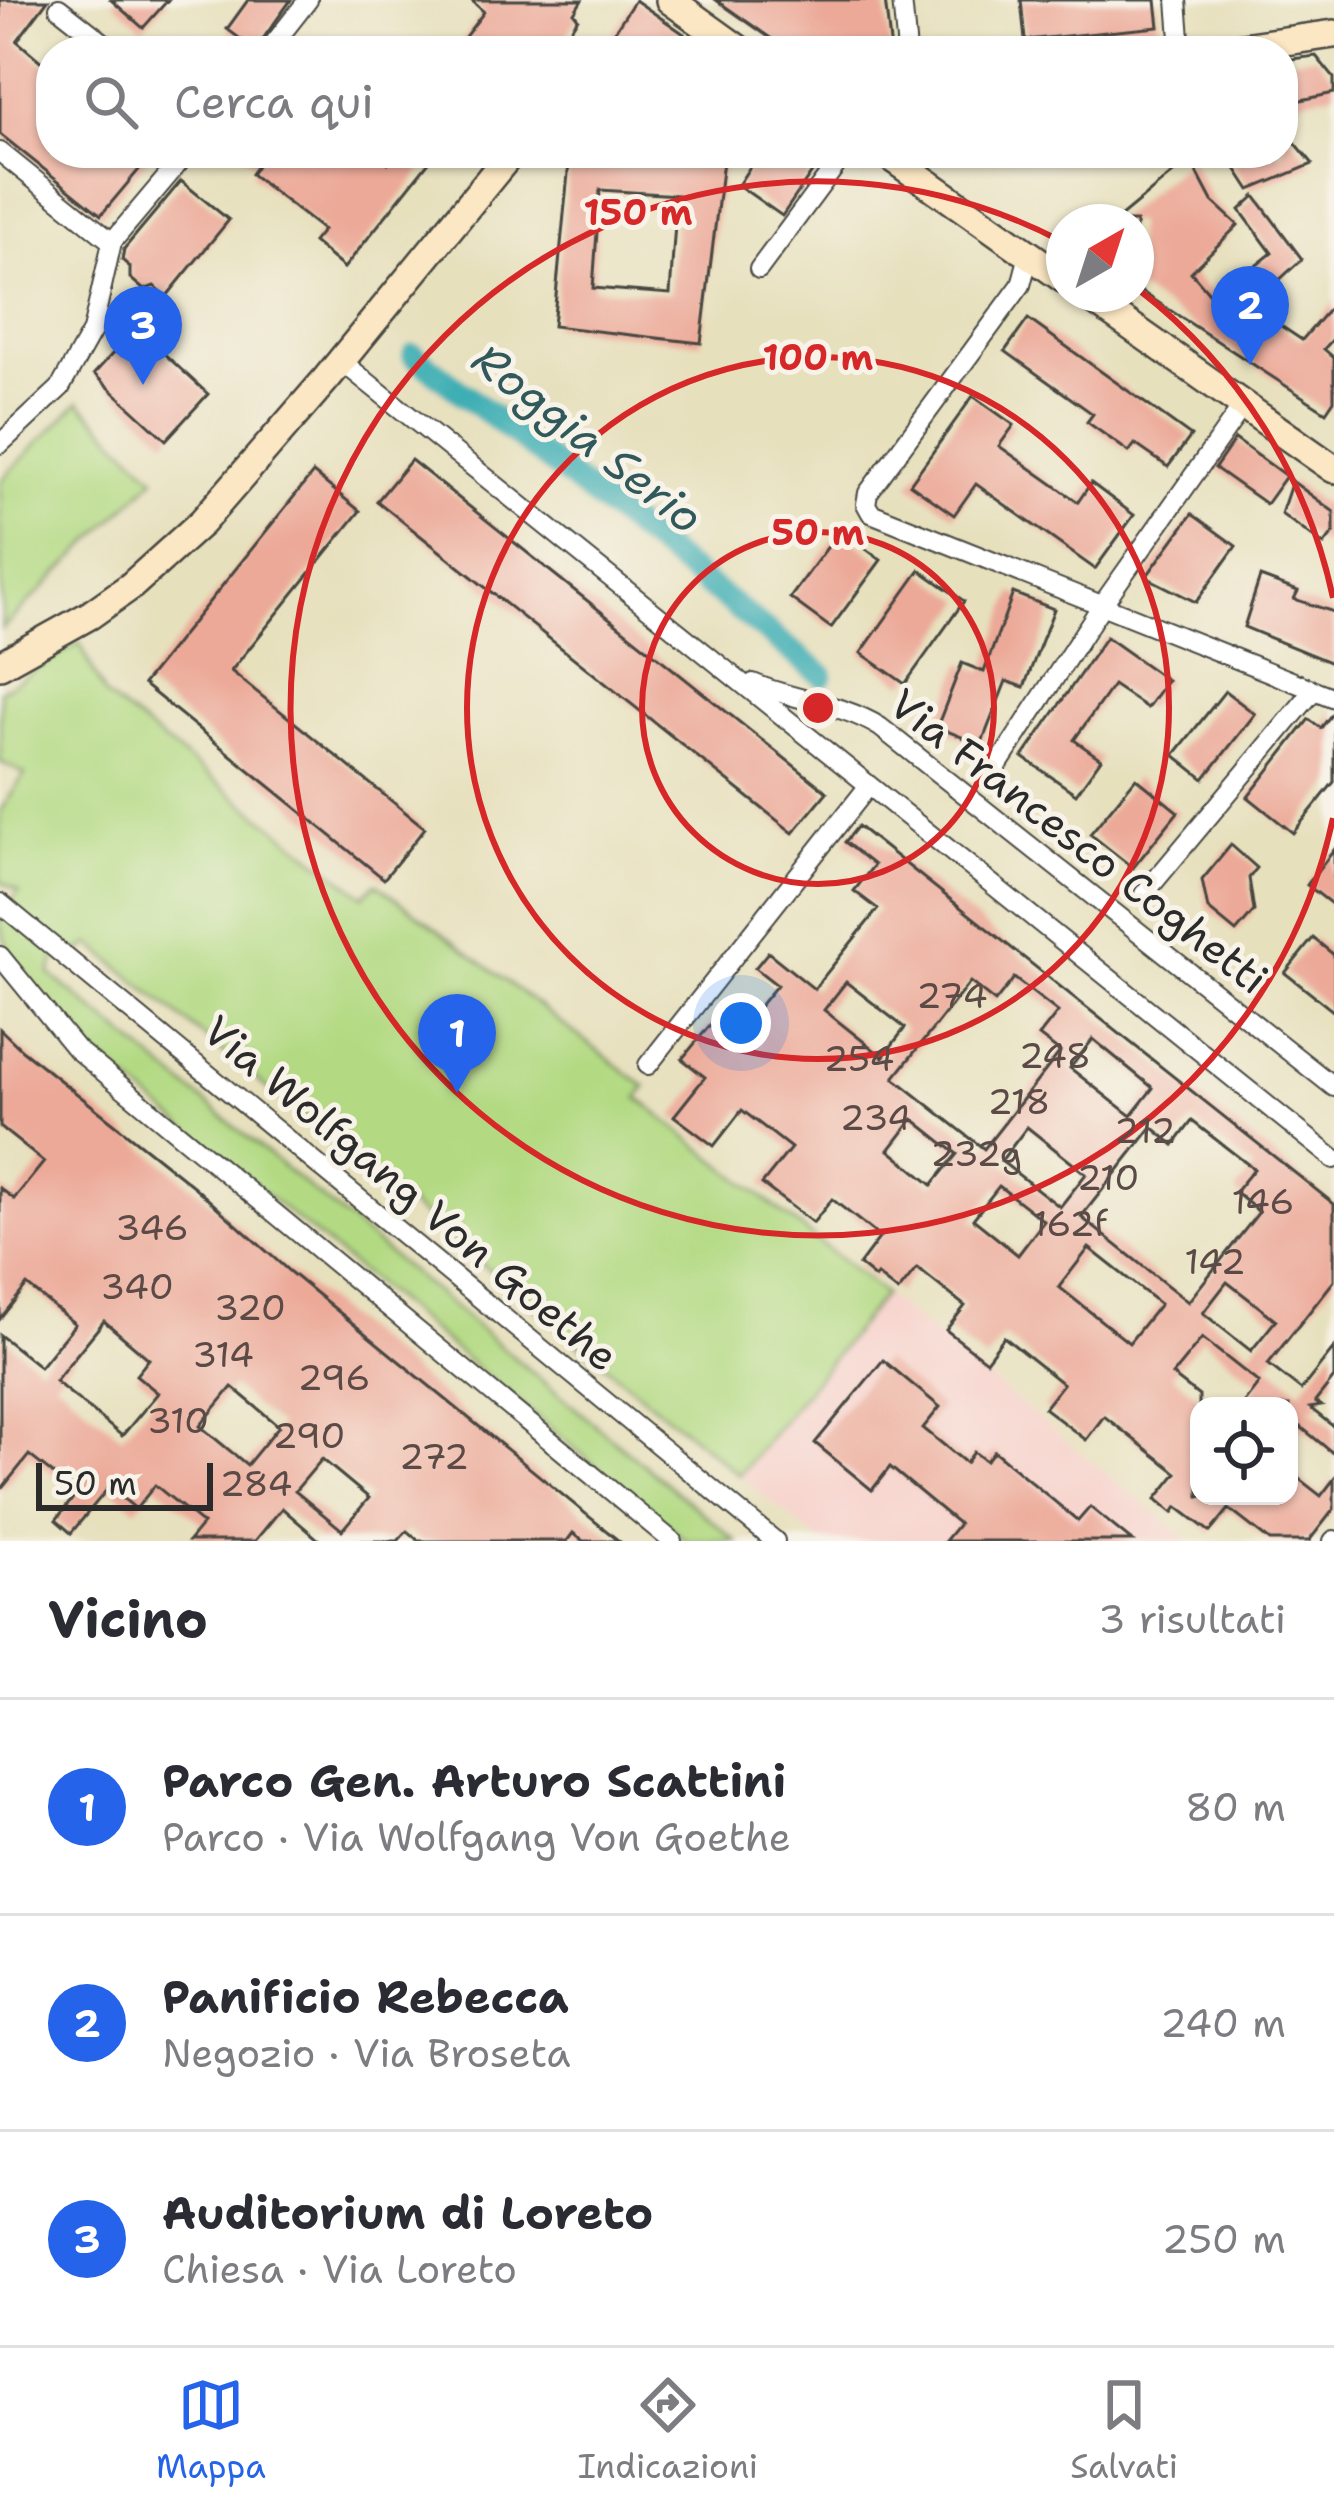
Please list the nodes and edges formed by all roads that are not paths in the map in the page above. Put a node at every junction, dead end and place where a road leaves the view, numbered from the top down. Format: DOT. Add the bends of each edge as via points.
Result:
graph roads {
  1 [pos="308,0"];
  2 [pos="670,0"];
  3 [pos="902,0"];
  4 [pos="1177,0"];
  5 [pos="59,8"];
  6 [pos="1334,34"];
  7 [pos="95,36"];
  8 [pos="280,36"];
  9 [pos="707,36"];
  10 [pos="906,36"];
  11 [pos="1180,36"];
  12 [pos="1298,39"];
  13 [pos="0,152"];
  14 [pos="174,168"];
  15 [pos="500,168"];
  16 [pos="834,168"];
  17 [pos="911,168"];
  18 [pos="112,242"];
  19 [pos="1029,255"];
  20 [pos="1046,267"];
  21 [pos="759,268"];
  22 [pos="1111,312"];
  23 [pos="340,361"];
  24 [pos="1244,404"];
  25 [pos="0,444"];
  26 [pos="1334,469"];
  27 [pos="1102,604"];
  28 [pos="0,665"];
  29 [pos="728,673"];
  30 [pos="1313,691"];
  31 [pos="1334,698"];
  32 [pos="832,707"];
  33 [pos="817,742"];
  34 [pos="992,774"];
  35 [pos="867,788"];
  36 [pos="1144,894"];
  37 [pos="0,903"];
  38 [pos="0,956"];
  39 [pos="648,1065"];
  40 [pos="1334,1087"];
  41 [pos="1334,1160"];
  42 [pos="672,1541"];
  43 [pos="775,1541"];
  1 -- 8 [label="street"];
  2 -- 9 [label="street"];
  3 -- 10 [label="street"];
  4 -- 11 [label="street"];
  5 -- 7 [label="street"];
  6 -- 12 [label="street"];
  13 -- 18 [label="street"];
  14 -- 18 [label="street"];
  15 -- 23 [label="street"];
  16 -- 21 [label="street"];
  17 -- 19 [label="street"];
  18 -- 25 [label="street" via="82,351 60,388"];
  19 -- 20 [label="street"];
  19 -- 27 [label="street" via="1021,285 866,504 871,513"];
  22 -- 24 [label="street"];
  23 -- 28 [label="street" via="172,552 90,615"];
  23 -- 29 [label="street, Via Francesco Coghetti"];
  24 -- 26 [label="street"];
  24 -- 27 [label="street"];
  27 -- 30 [label="street"];
  27 -- 34 [label="street"];
  29 -- 32 [label="street, Via Francesco Coghetti"];
  29 -- 33 [label="street, Via Francesco Coghetti"];
  30 -- 31 [label="street"];
  30 -- 36 [label="street"];
  32 -- 33 [label="street, Via Francesco Coghetti"];
  32 -- 40 [label="street, Via Francesco Coghetti" via="880,727"];
  33 -- 35 [label="street, Via Francesco Coghetti"];
  35 -- 39 [label="street"];
  35 -- 41 [label="street, Via Francesco Coghetti"];
  37 -- 43 [label="street, Via Wolfgang Von Goethe"];
  38 -- 42 [label="street" via="76,1048"];
}
